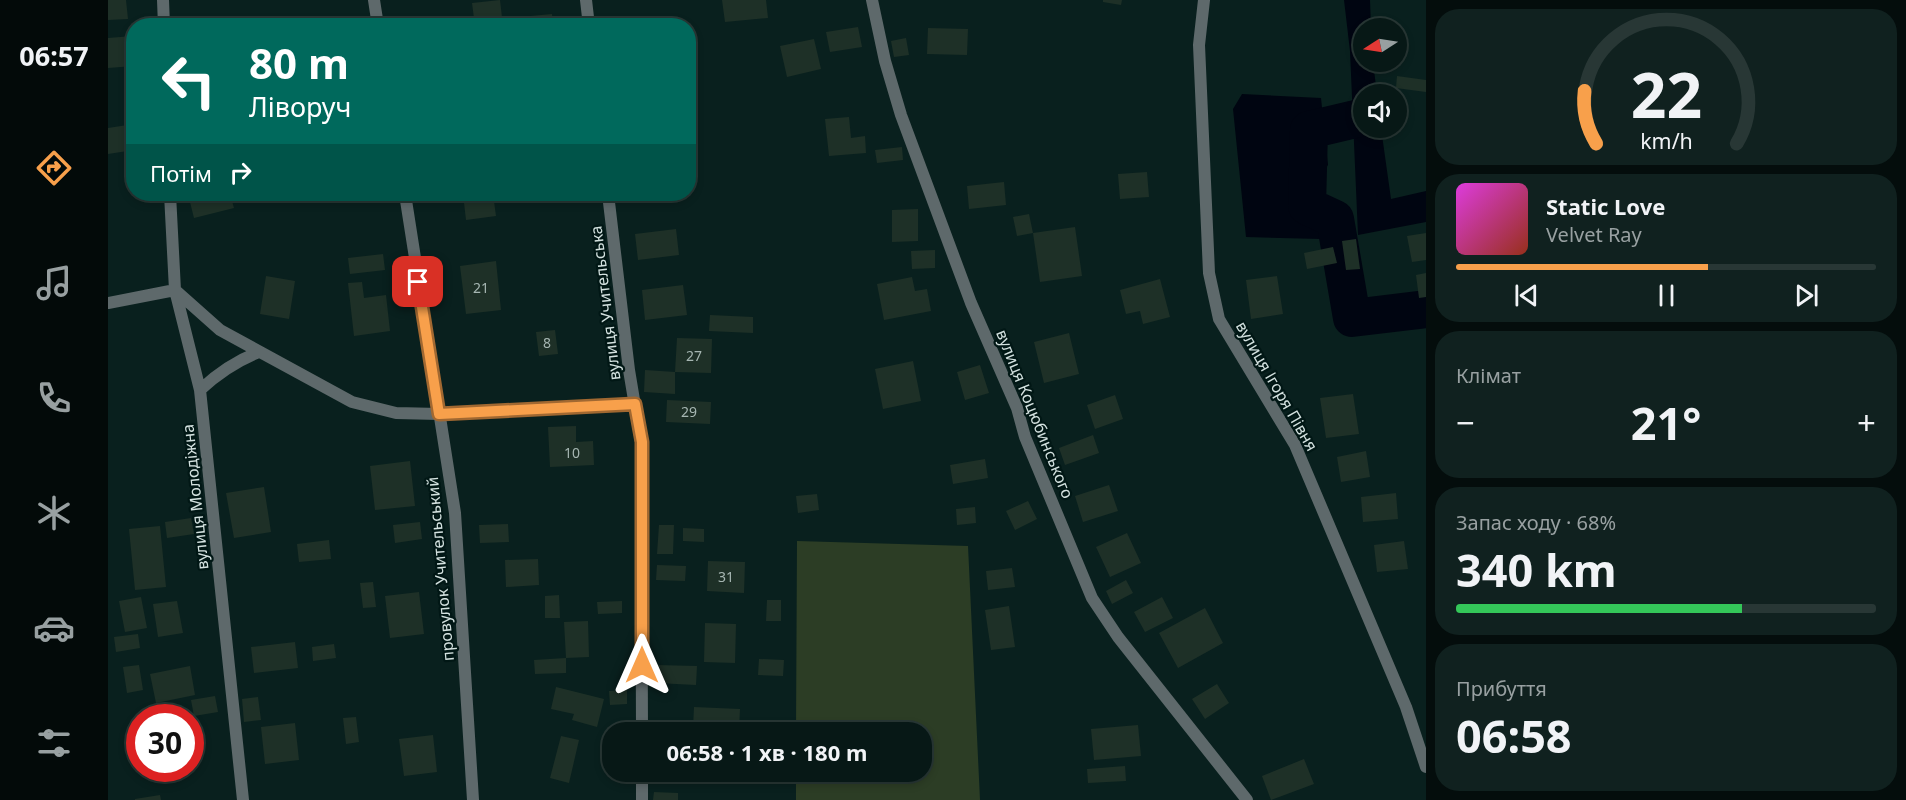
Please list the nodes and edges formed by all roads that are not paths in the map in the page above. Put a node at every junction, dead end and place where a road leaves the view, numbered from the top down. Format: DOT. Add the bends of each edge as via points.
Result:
graph roads {
  1 [pos="163,0"];
  2 [pos="374,0"];
  3 [pos="586,0"];
  4 [pos="872,0"];
  5 [pos="1204,0"];
  6 [pos="164,18"];
  7 [pos="377,18"];
  8 [pos="588,18"];
  9 [pos="170,201"];
  10 [pos="406,201"];
  11 [pos="609,201"];
  12 [pos="175,290"];
  13 [pos="108,303"];
  14 [pos="259,352"];
  15 [pos="200,390"];
  16 [pos="635,404"];
  17 [pos="439,414"];
  18 [pos="642,722"];
  19 [pos="1426,767"];
  20 [pos="642,782"];
  21 [pos="243,800"];
  22 [pos="473,800"];
  23 [pos="642,800"];
  24 [pos="1247,800"];
  1 -- 6 [label="street"];
  2 -- 7 [label="street"];
  3 -- 8 [label="street"];
  4 -- 24 [label="street, вулиця Коцюбинського" via="901,115 971,303 1092,598 1118,637"];
  5 -- 19 [label="street, вулиця Ігоря Півня" via="1199,45 1209,273 1219,319 1295,445 1406,707"];
  9 -- 12 [label="street, вулиця Молодіжна"];
  10 -- 17 [label="street, провулок Учительський"];
  11 -- 16 [label="street, вулиця Учительська"];
  12 -- 13 [label="street"];
  12 -- 14 [label="street" via="220,330"];
  12 -- 15 [label="street, вулиця Молодіжна"];
  14 -- 15 [label="street" via="238,360"];
  14 -- 17 [label="street" via="352,402 396,413"];
  15 -- 21 [label="street, вулиця Молодіжна"];
  16 -- 17 [label="lane"];
  16 -- 18 [label="street, вулиця Учительська" via="642,442"];
  17 -- 22 [label="street, провулок Учительський" via="455,513"];
  20 -- 23 [label="street"];
}
